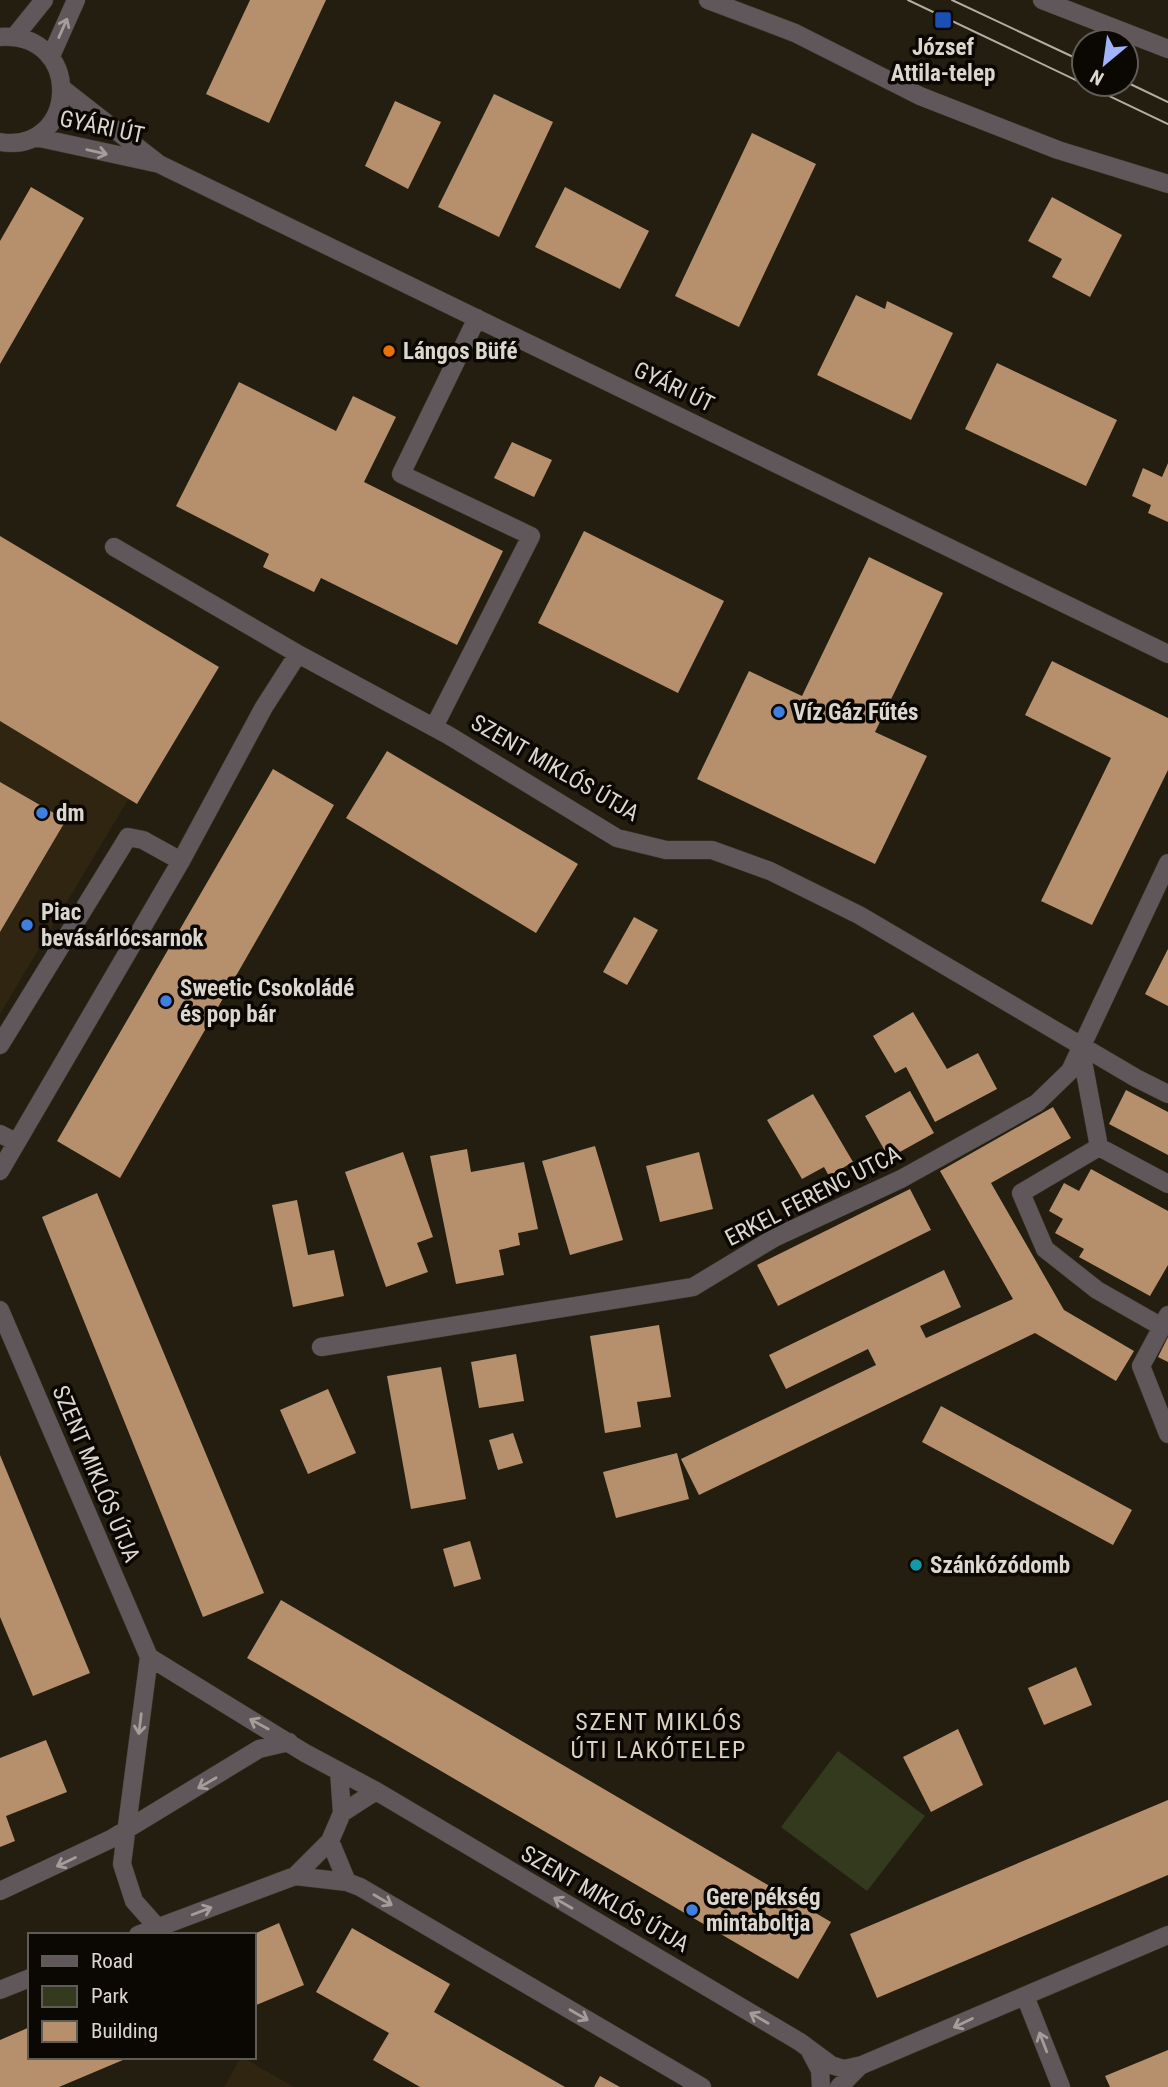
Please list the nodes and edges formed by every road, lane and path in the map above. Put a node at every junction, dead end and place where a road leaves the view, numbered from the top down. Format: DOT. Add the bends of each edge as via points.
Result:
graph roads {
  1 [pos="44,0"];
  2 [pos="76,0"];
  3 [pos="708,0"];
  4 [pos="1041,0"];
  5 [pos="7,37"];
  6 [pos="1168,49"];
  7 [pos="51,56"];
  8 [pos="63,89"];
  9 [pos="35,137"];
  10 [pos="3,146"];
  11 [pos="159,164"];
  12 [pos="1168,184"];
  13 [pos="477,318"];
  14 [pos="114,547"];
  15 [pos="298,654"];
  16 [pos="1168,654"];
  17 [pos="434,727"];
  18 [pos="181,861"];
  19 [pos="1168,863"];
  20 [pos="0,1045"];
  21 [pos="1080,1045"];
  22 [pos="1168,1094"];
  23 [pos="8,1138"];
  24 [pos="1099,1147"];
  25 [pos="0,1171"];
  26 [pos="1168,1184"];
  27 [pos="0,1310"];
  28 [pos="1165,1321"];
  29 [pos="321,1347"];
  30 [pos="1168,1434"];
  31 [pos="149,1657"];
  32 [pos="289,1742"];
  33 [pos="339,1771"];
  34 [pos="376,1791"];
  35 [pos="342,1813"];
  36 [pos="127,1830"];
  37 [pos="330,1841"];
  38 [pos="295,1876"];
  39 [pos="346,1882"];
  40 [pos="0,1891"];
  41 [pos="158,1928"];
  42 [pos="144,1933"];
  43 [pos="1168,1935"];
  44 [pos="28,1979"];
  45 [pos="0,1990"];
  46 [pos="1026,1996"];
  47 [pos="809,2049"];
  48 [pos="862,2065"];
  49 [pos="702,2087"];
  50 [pos="821,2087"];
  51 [pos="838,2087"];
  52 [pos="1061,2087"];
  1 -- 5 [label="street"];
  7 -- 2 [label="street, one-way"];
  3 -- 12 [label="street" via="796,33 932,101 1058,150"];
  4 -- 6 [label="street"];
  5 -- 7 [label="street" via="35,43"];
  7 -- 8 [label="street"];
  8 -- 9 [label="street" via="55,117"];
  8 -- 11 [label="street, GYÁRI ÚT"];
  9 -- 10 [label="street"];
  9 -- 11 [label="street, GYÁRI ÚT, one-way"];
  11 -- 13 [label="street, GYÁRI ÚT"];
  13 -- 16 [label="street, GYÁRI ÚT"];
  13 -- 17 [label="street" via="401,474 531,536"];
  14 -- 15 [label="street, SZENT MIKLÓS ÚTJA"];
  15 -- 17 [label="street, SZENT MIKLÓS ÚTJA"];
  15 -- 18 [label="street" via="264,707"];
  17 -- 21 [label="street, SZENT MIKLÓS ÚTJA" via="617,838 666,850 712,850 770,871 859,915"];
  18 -- 20 [label="street" via="128,837"];
  18 -- 23 [label="street"];
  19 -- 21 [label="street, ERKEL FERENC UTCA"];
  21 -- 22 [label="street, SZENT MIKLÓS ÚTJA"];
  21 -- 24 [label="street"];
  21 -- 29 [label="street, ERKEL FERENC UTCA" via="1070,1071 1037,1103 901,1179 774,1238 693,1287"];
  23 -- 25 [label="street"];
  24 -- 26 [label="street"];
  24 -- 28 [label="street" via="1021,1193 1045,1249 1097,1290"];
  27 -- 31 [label="street, SZENT MIKLÓS ÚTJA"];
  28 -- 30 [label="street" via="1141,1366"];
  32 -- 31 [label="street, SZENT MIKLÓS ÚTJA, one-way"];
  31 -- 36 [label="street, one-way"];
  32 -- 33 [label="street, SZENT MIKLÓS ÚTJA"];
  32 -- 36 [label="street, one-way" via="260,1749"];
  33 -- 34 [label="street, SZENT MIKLÓS ÚTJA"];
  33 -- 35 [label="street"];
  34 -- 35 [label="street"];
  47 -- 34 [label="street, SZENT MIKLÓS ÚTJA, one-way"];
  35 -- 37 [label="street"];
  36 -- 40 [label="street, one-way"];
  36 -- 41 [label="street" via="122,1864 134,1901"];
  37 -- 38 [label="street"];
  37 -- 39 [label="street"];
  38 -- 39 [label="street"];
  41 -- 38 [label="street, one-way"];
  39 -- 49 [label="street, one-way"];
  41 -- 42 [label="street"];
  43 -- 46 [label="street, SZENT MIKLÓS ÚTJA"];
  44 -- 45 [label="street"];
  46 -- 48 [label="street, SZENT MIKLÓS ÚTJA, one-way"];
  52 -- 46 [label="street, one-way"];
  47 -- 48 [label="street, SZENT MIKLÓS ÚTJA" via="844,2069"];
  47 -- 50 [label="street" via="820,2070"];
  48 -- 51 [label="street, SZENT MIKLÓS ÚTJA"];
}
